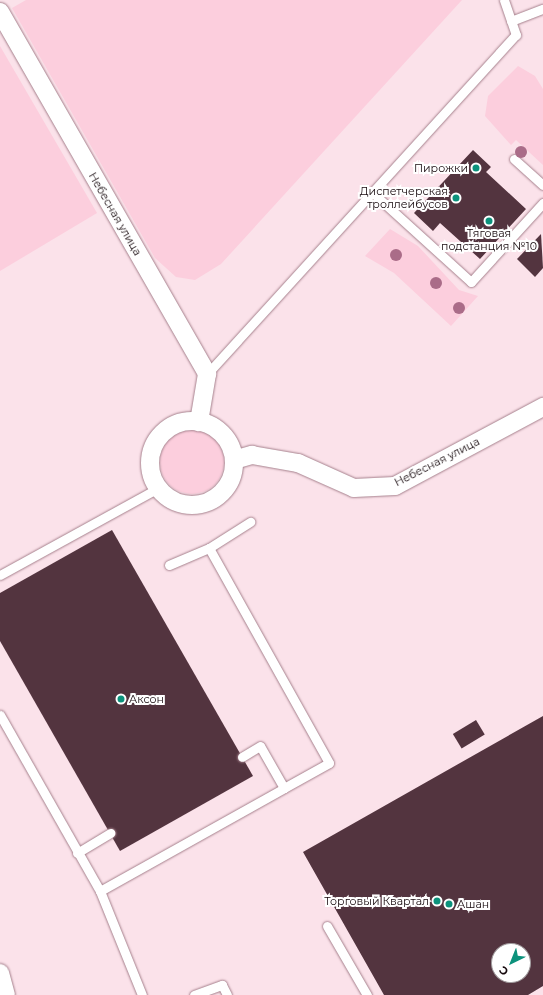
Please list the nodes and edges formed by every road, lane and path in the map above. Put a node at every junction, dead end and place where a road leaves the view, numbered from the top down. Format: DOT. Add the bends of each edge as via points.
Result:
graph roads {
  1 [pos="504,0"];
  2 [pos="543,9"];
  3 [pos="0,12"];
  4 [pos="511,21"];
  5 [pos="514,159"];
  6 [pos="543,185"];
  7 [pos="374,194"];
  8 [pos="543,203"];
  9 [pos="207,374"];
  10 [pos="543,407"];
  11 [pos="199,422"];
  12 [pos="234,460"];
  13 [pos="158,488"];
  14 [pos="250,522"];
  15 [pos="209,548"];
  16 [pos="169,565"];
  17 [pos="0,575"];
  18 [pos="0,715"];
  19 [pos="242,757"];
  20 [pos="284,788"];
  21 [pos="110,833"];
  22 [pos="77,853"];
  23 [pos="100,891"];
  24 [pos="327,926"];
  25 [pos="0,973"];
  26 [pos="6,995"];
  27 [pos="142,995"];
  28 [pos="194,995"];
  29 [pos="227,995"];
  30 [pos="367,995"];
  1 -- 4 [label="lane"];
  2 -- 4 [label="lane"];
  3 -- 9 [label="street, Небесная улица"];
  4 -- 7 [label="lane" via="516,35"];
  5 -- 6 [label="lane"];
  7 -- 8 [label="lane" via="471,282"];
  7 -- 9 [label="lane"];
  9 -- 11 [label="street"];
  10 -- 12 [label="street, Небесная улица" via="395,486 354,488 298,463 252,455"];
  11 -- 12 [label="street" via="210,425 227,439"];
  11 -- 13 [label="street" via="177,424 159,437 150,468"];
  12 -- 13 [label="street" via="225,490 207,503 175,501"];
  13 -- 17 [label="lane"];
  14 -- 15 [label="lane"];
  15 -- 16 [label="lane"];
  15 -- 20 [label="lane" via="329,763"];
  18 -- 22 [label="lane"];
  19 -- 20 [label="lane" via="260,746"];
  20 -- 23 [label="lane"];
  21 -- 22 [label="lane"];
  22 -- 23 [label="lane"];
  23 -- 27 [label="lane"];
  24 -- 30 [label="lane"];
  25 -- 26 [label="street"];
  28 -- 29 [label="lane" via="222,985"];
}
